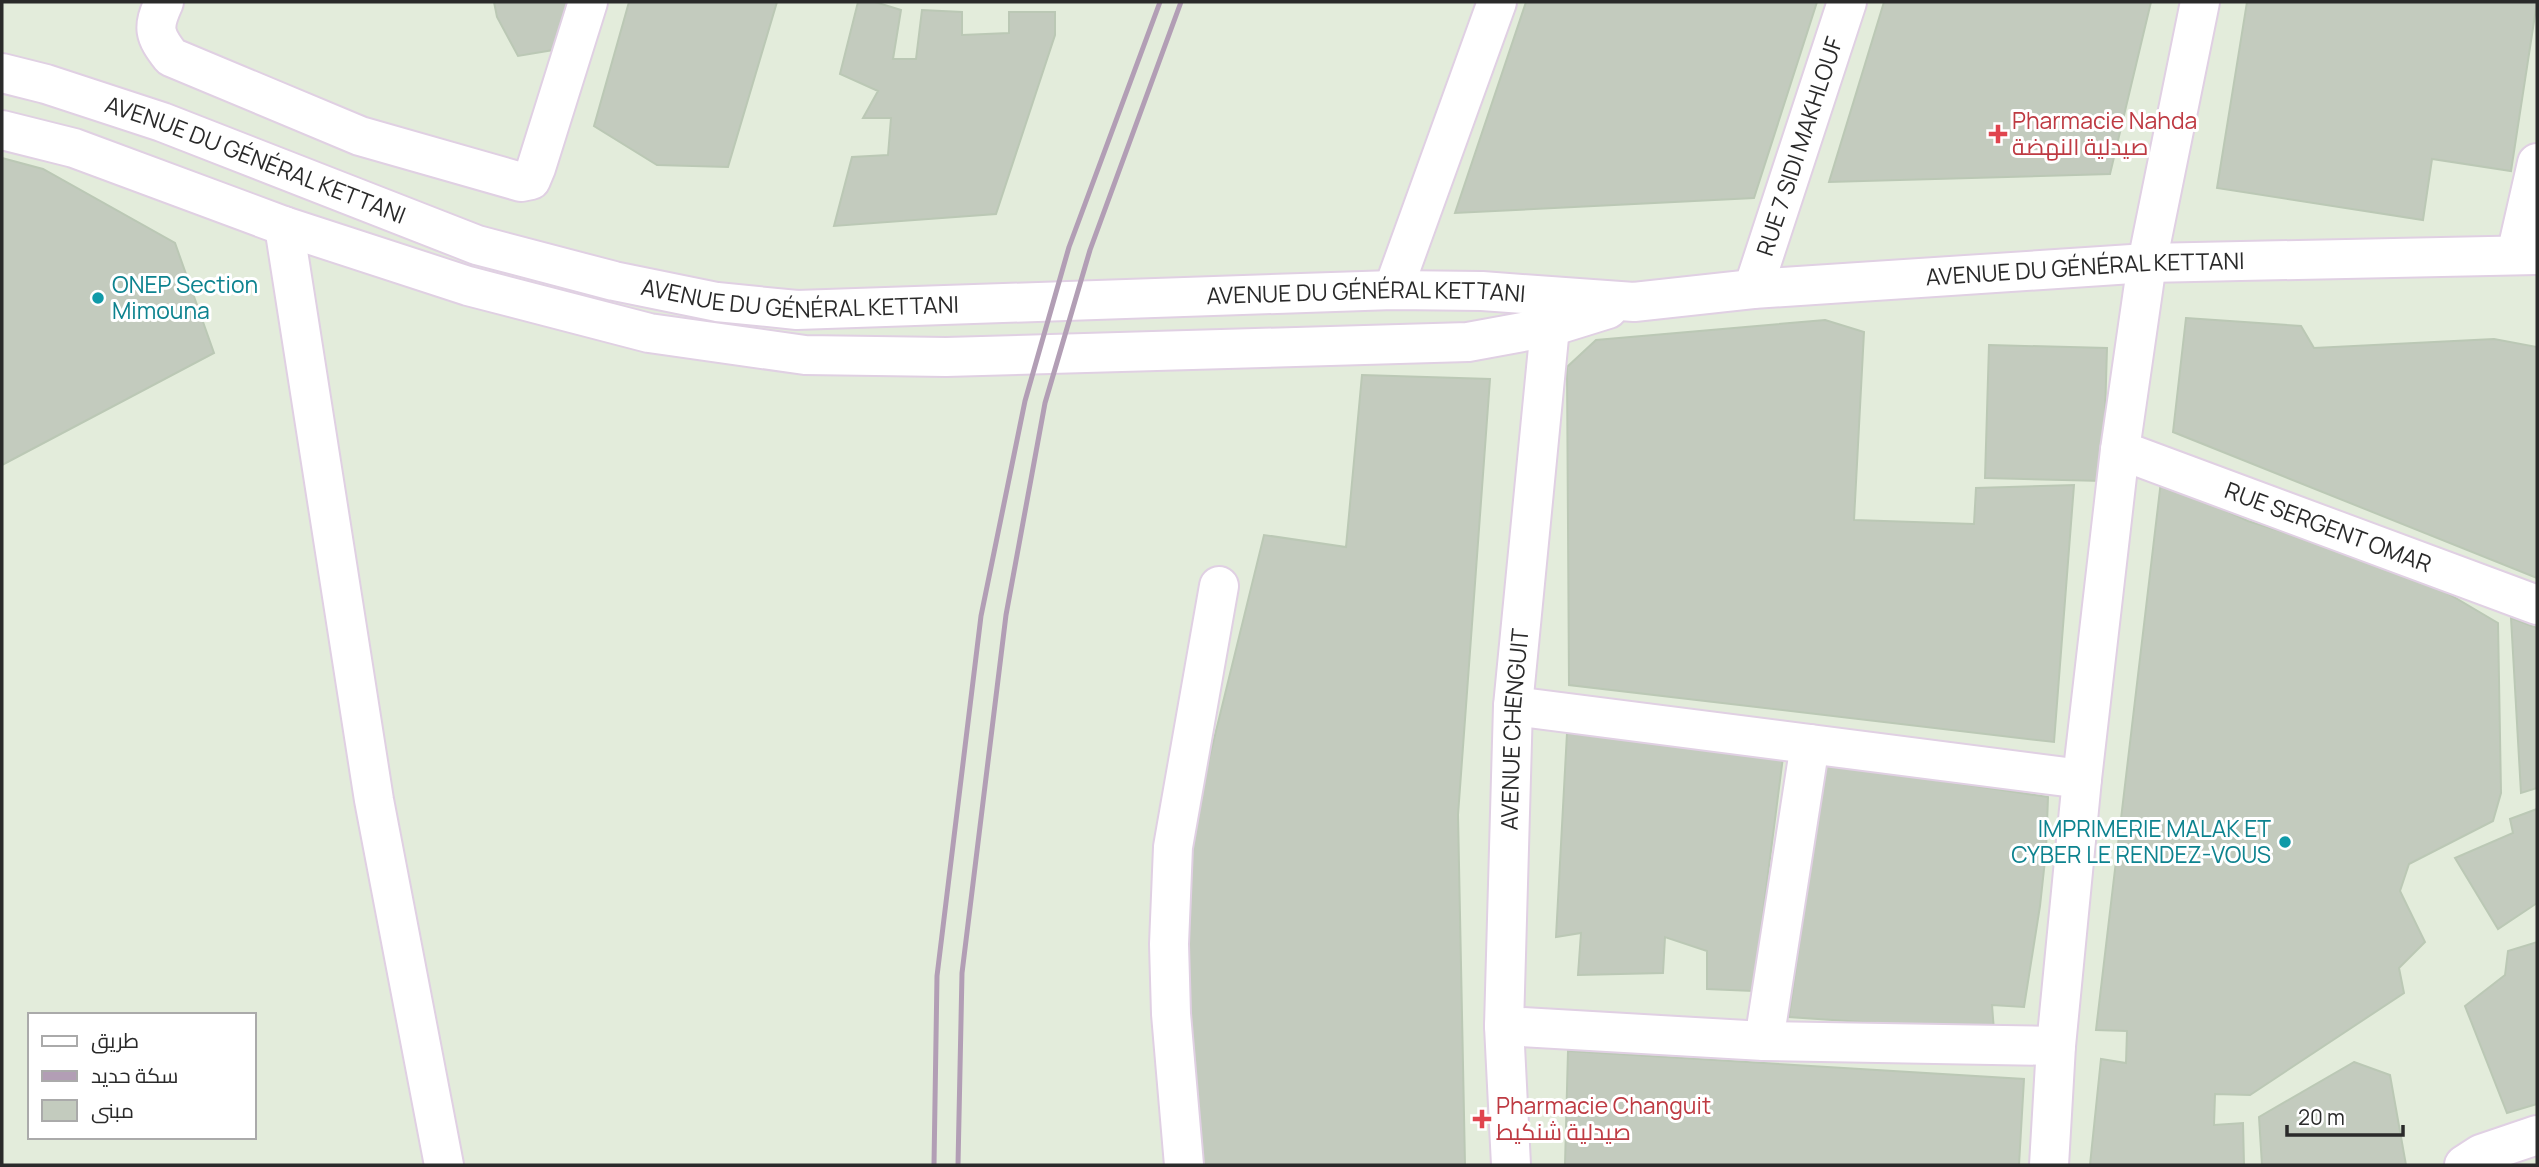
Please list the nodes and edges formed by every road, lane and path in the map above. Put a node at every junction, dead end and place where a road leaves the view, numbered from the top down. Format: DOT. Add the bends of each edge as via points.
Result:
graph roads {
  1 [pos="164,2"];
  2 [pos="588,2"];
  3 [pos="1497,2"];
  4 [pos="1847,2"];
  5 [pos="2200,2"];
  6 [pos="2,73"];
  7 [pos="2,130"];
  8 [pos="2537,163"];
  9 [pos="284,226"];
  10 [pos="2527,255"];
  11 [pos="2147,263"];
  12 [pos="1753,289"];
  13 [pos="1393,290"];
  14 [pos="1549,312"];
  15 [pos="2120,450"];
  16 [pos="1219,586"];
  17 [pos="2537,605"];
  18 [pos="1513,706"];
  19 [pos="1810,744"];
  20 [pos="2082,779"];
  21 [pos="1504,1026"];
  22 [pos="1764,1041"];
  23 [pos="2056,1046"];
  24 [pos="2537,1135"];
  25 [pos="444,1165"];
  26 [pos="1184,1165"];
  27 [pos="1511,1165"];
  28 [pos="2049,1165"];
  29 [pos="2464,1165"];
  1 -- 2 [label="street" via="156,27 158,39 171,57 360,136 521,182 531,180 536,168"];
  3 -- 13 [label="street"];
  4 -- 12 [label="street, RUE 7 SIDI MAKHLOUF"];
  5 -- 11 [label="street"];
  6 -- 13 [label="street, AVENUE DU GÉNÉRAL KETTANI" via="162,122 477,245 717,302 797,310"];
  7 -- 9 [label="street, AVENUE DU GÉNÉRAL KETTANI" via="74,148"];
  8 -- 10 [label="street"];
  9 -- 14 [label="street, AVENUE DU GÉNÉRAL KETTANI" via="468,286 649,333 806,355 946,357 1468,342"];
  9 -- 25 [label="street" via="374,800"];
  10 -- 11 [label="street, AVENUE DU GÉNÉRAL KETTANI"];
  11 -- 12 [label="street, AVENUE DU GÉNÉRAL KETTANI"];
  11 -- 15 [label="street"];
  12 -- 14 [label="street, AVENUE DU GÉNÉRAL KETTANI"];
  13 -- 14 [label="street, AVENUE DU GÉNÉRAL KETTANI" via="1482,291"];
  14 -- 18 [label="street, AVENUE CHENGUIT"];
  15 -- 17 [label="street, RUE SERGENT OMAR"];
  15 -- 20 [label="street"];
  16 -- 26 [label="street" via="1173,847 1171,1014"];
  18 -- 19 [label="street"];
  18 -- 21 [label="street, AVENUE CHENGUIT"];
  19 -- 20 [label="street"];
  19 -- 22 [label="street"];
  20 -- 23 [label="street"];
  21 -- 22 [label="street"];
  21 -- 27 [label="street, AVENUE CHENGUIT"];
  22 -- 23 [label="street"];
  23 -- 28 [label="street"];
  24 -- 29 [label="street" via="2481,1154"];
}
